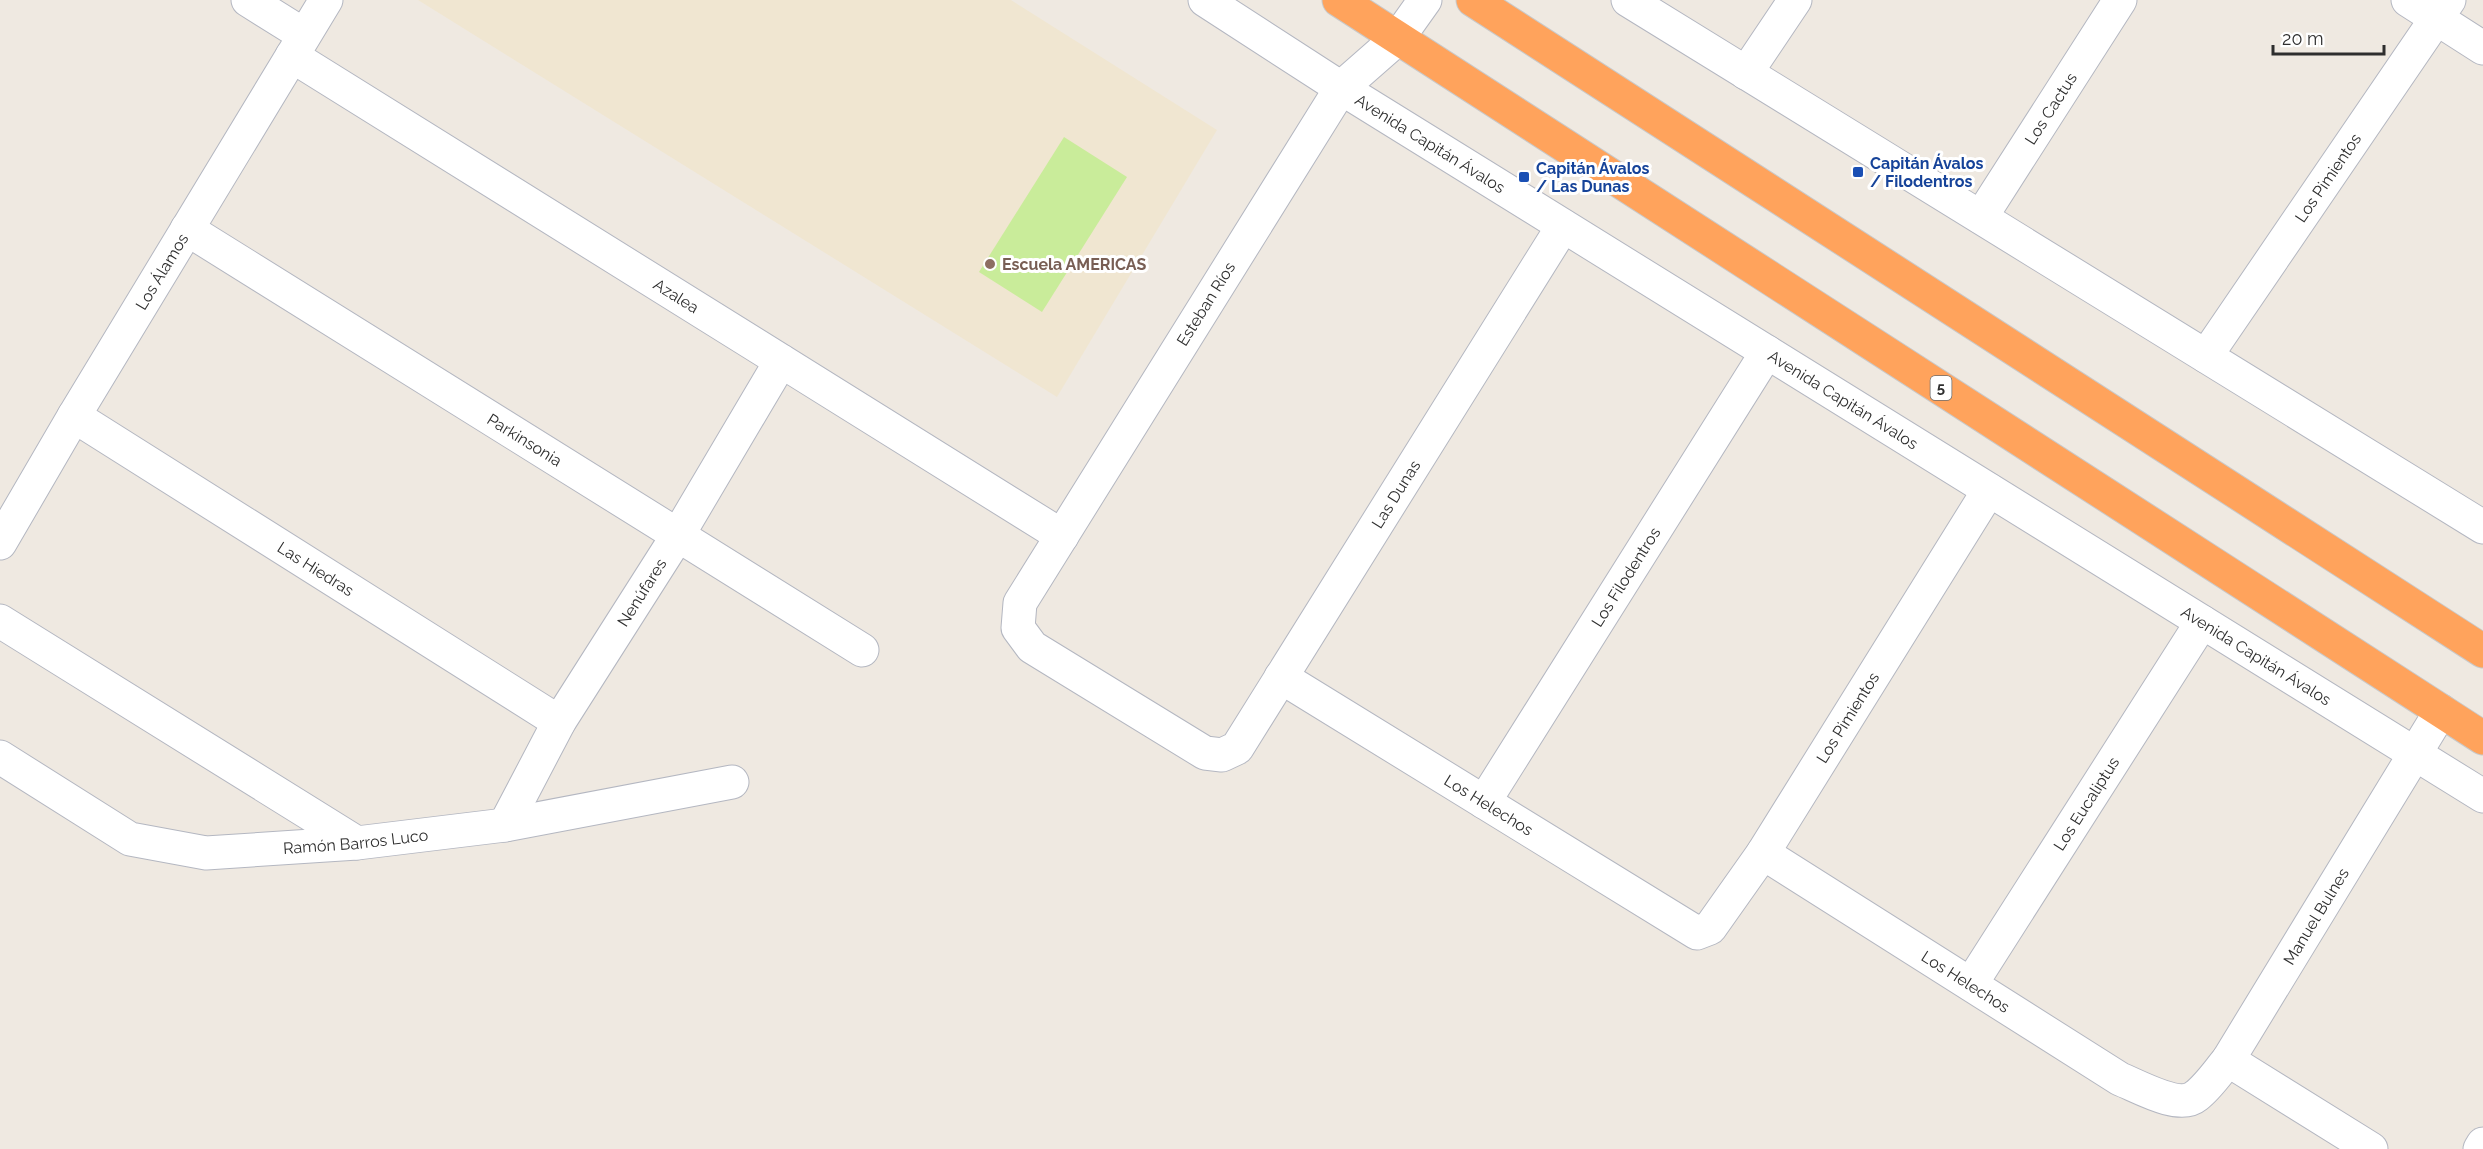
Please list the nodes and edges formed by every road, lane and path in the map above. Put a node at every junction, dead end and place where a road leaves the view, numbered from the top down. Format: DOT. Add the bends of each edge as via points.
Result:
graph roads {
  1 [pos="248,0"];
  2 [pos="326,0"];
  3 [pos="1205,0"];
  4 [pos="1339,0"];
  5 [pos="1425,0"];
  6 [pos="1473,0"];
  7 [pos="1628,0"];
  8 [pos="1795,0"];
  9 [pos="2120,0"];
  10 [pos="2408,0"];
  11 [pos="2442,9"];
  12 [pos="1398,38"];
  13 [pos="298,45"];
  14 [pos="2483,48"];
  15 [pos="1746,73"];
  16 [pos="1341,88"];
  17 [pos="1981,217"];
  18 [pos="1563,226"];
  19 [pos="187,230"];
  20 [pos="1767,352"];
  21 [pos="2206,356"];
  22 [pos="781,361"];
  23 [pos="74,416"];
  24 [pos="1989,490"];
  25 [pos="2483,527"];
  26 [pos="678,535"];
  27 [pos="1062,536"];
  28 [pos="0,543"];
  29 [pos="0,621"];
  30 [pos="2202,622"];
  31 [pos="862,650"];
  32 [pos="2483,651"];
  33 [pos="1281,677"];
  34 [pos="2441,711"];
  35 [pos="559,722"];
  36 [pos="2481,734"];
  37 [pos="2415,754"];
  38 [pos="1222,755"];
  39 [pos="0,757"];
  40 [pos="732,782"];
  41 [pos="2483,796"];
  42 [pos="1484,802"];
  43 [pos="505,825"];
  44 [pos="357,843"];
  45 [pos="1763,853"];
  46 [pos="1697,933"];
  47 [pos="1971,984"];
  48 [pos="2228,1060"];
  49 [pos="2172,1100"];
  50 [pos="2483,1144"];
  51 [pos="2371,1149"];
  52 [pos="2480,1149"];
  1 -- 13 [label="street, Azalea"];
  2 -- 13 [label="street, Los Álamos"];
  3 -- 16 [label="street, Avenida Capitán Ávalos"];
  4 -- 12 [label="highway, 5"];
  5 -- 12 [label="street, Esteban Ríos"];
  6 -- 32 [label="highway"];
  7 -- 15 [label="street"];
  8 -- 15 [label="street"];
  9 -- 17 [label="street, Los Cactus"];
  10 -- 11 [label="street"];
  11 -- 14 [label="street"];
  11 -- 21 [label="street, Los Pimientos"];
  12 -- 16 [label="street, Esteban Ríos"];
  12 -- 34 [label="highway, 5"];
  13 -- 19 [label="street, Los Álamos"];
  13 -- 22 [label="street, Azalea"];
  15 -- 17 [label="street"];
  16 -- 18 [label="street, Avenida Capitán Ávalos"];
  16 -- 27 [label="street, Esteban Ríos"];
  17 -- 21 [label="street"];
  18 -- 20 [label="street, Avenida Capitán Ávalos"];
  18 -- 33 [label="street, Las Dunas"];
  19 -- 23 [label="street, Los Álamos"];
  19 -- 26 [label="street, Parkinsonia"];
  20 -- 24 [label="street, Avenida Capitán Ávalos"];
  20 -- 42 [label="street, Los Filodentros"];
  21 -- 25 [label="street"];
  22 -- 26 [label="street, Nenúfares"];
  22 -- 27 [label="street, Azalea"];
  23 -- 28 [label="street, Los Álamos"];
  23 -- 35 [label="street, Las Hiedras"];
  24 -- 30 [label="street, Avenida Capitán Ávalos"];
  24 -- 45 [label="street, Los Pimientos"];
  26 -- 31 [label="street, Parkinsonia"];
  26 -- 35 [label="street, Nenúfares"];
  27 -- 38 [label="street, Esteban Ríos" via="1020,603 1018,628 1032,647 1205,753"];
  29 -- 44 [label="street"];
  30 -- 37 [label="street, Avenida Capitán Ávalos"];
  30 -- 47 [label="street, Los Eucaliptus"];
  33 -- 38 [label="street, Las Dunas" via="1237,748"];
  33 -- 42 [label="street, Los Helechos"];
  34 -- 36 [label="highway, 5"];
  34 -- 37 [label="street, Manuel Bulnes"];
  35 -- 43 [label="street, Nenúfares"];
  37 -- 41 [label="street, Avenida Capitán Ávalos"];
  37 -- 48 [label="street, Manuel Bulnes"];
  39 -- 44 [label="street, Ramón Barros Luco" via="130,839 206,853"];
  40 -- 43 [label="street, Ramón Barros Luco"];
  42 -- 46 [label="street, Los Helechos"];
  43 -- 44 [label="street, Ramón Barros Luco"];
  45 -- 46 [label="street, Los Pimientos" via="1710,927"];
  45 -- 47 [label="street, Los Helechos"];
  47 -- 49 [label="street, Los Helechos" via="2120,1079"];
  48 -- 49 [label="street, Manuel Bulnes" via="2195,1098"];
  48 -- 51 [label="street"];
  50 -- 52 [label="street"];
}
